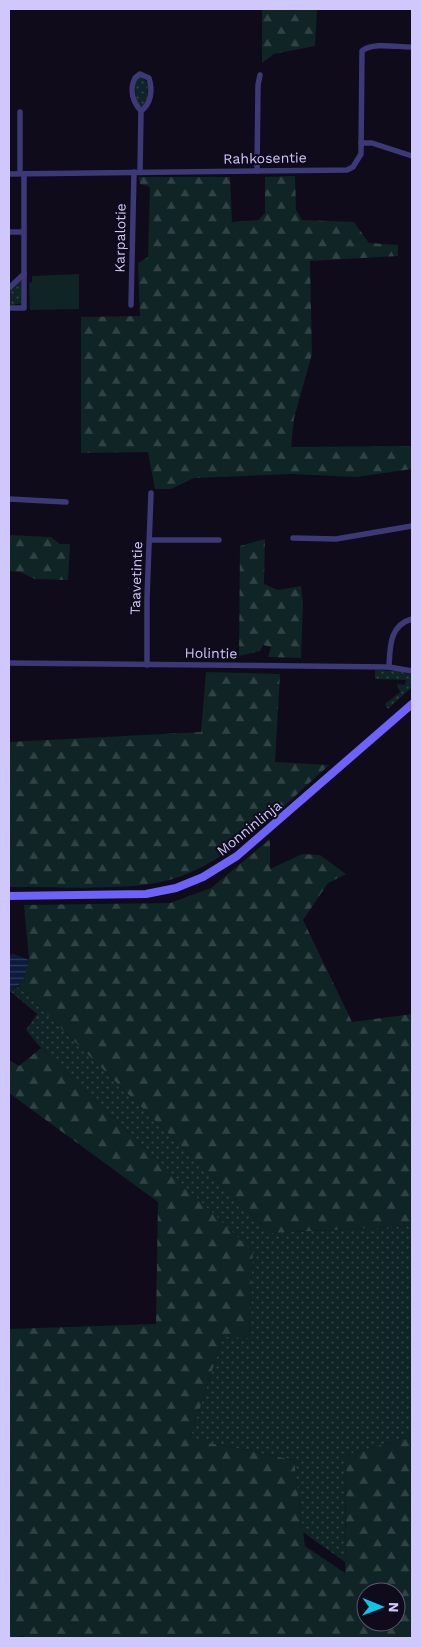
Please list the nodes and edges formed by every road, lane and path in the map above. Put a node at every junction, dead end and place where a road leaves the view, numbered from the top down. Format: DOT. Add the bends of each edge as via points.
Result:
graph roads {
  1 [pos="410,47"];
  2 [pos="260,75"];
  3 [pos="20,112"];
  4 [pos="141,112"];
  5 [pos="361,143"];
  6 [pos="412,156"];
  7 [pos="258,171"];
  8 [pos="137,172"];
  9 [pos="9,174"];
  10 [pos="22,174"];
  11 [pos="9,232"];
  12 [pos="24,232"];
  13 [pos="24,274"];
  14 [pos="9,288"];
  15 [pos="131,305"];
  16 [pos="9,308"];
  17 [pos="151,492"];
  18 [pos="9,499"];
  19 [pos="66,502"];
  20 [pos="412,526"];
  21 [pos="293,538"];
  22 [pos="150,540"];
  23 [pos="220,540"];
  24 [pos="412,620"];
  25 [pos="9,663"];
  26 [pos="147,665"];
  27 [pos="389,667"];
  28 [pos="412,671"];
  29 [pos="412,704"];
  30 [pos="9,896"];
  1 -- 5 [label="street, Rahkosentie" via="374,47 362,51"];
  2 -- 7 [label="street"];
  3 -- 10 [label="street"];
  4 -- 4 [label="street" via="149,103 151,88 148,78 140,74 132,88 134,102"];
  4 -- 8 [label="street, Karpalotie"];
  5 -- 6 [label="street" via="372,143"];
  5 -- 7 [label="street, Rahkosentie" via="358,161 347,170"];
  7 -- 8 [label="street, Rahkosentie"];
  8 -- 10 [label="street, Rahkosentie"];
  8 -- 15 [label="street, Karpalotie"];
  9 -- 10 [label="street, Rahkosentie"];
  10 -- 12 [label="street"];
  11 -- 12 [label="street"];
  12 -- 13 [label="street"];
  13 -- 14 [label="street"];
  13 -- 16 [label="street" via="24,308"];
  17 -- 22 [label="street, Taavetintie"];
  18 -- 19 [label="street"];
  20 -- 21 [label="street" via="336,539"];
  22 -- 23 [label="street"];
  22 -- 26 [label="street, Taavetintie"];
  24 -- 27 [label="street" via="398,626 394,633"];
  25 -- 26 [label="street, Holintie"];
  26 -- 27 [label="street, Holintie"];
  27 -- 28 [label="street, Holintie"];
  29 -- 30 [label="street, Monninlinja" via="244,851 203,877 176,888 146,894"];
}
